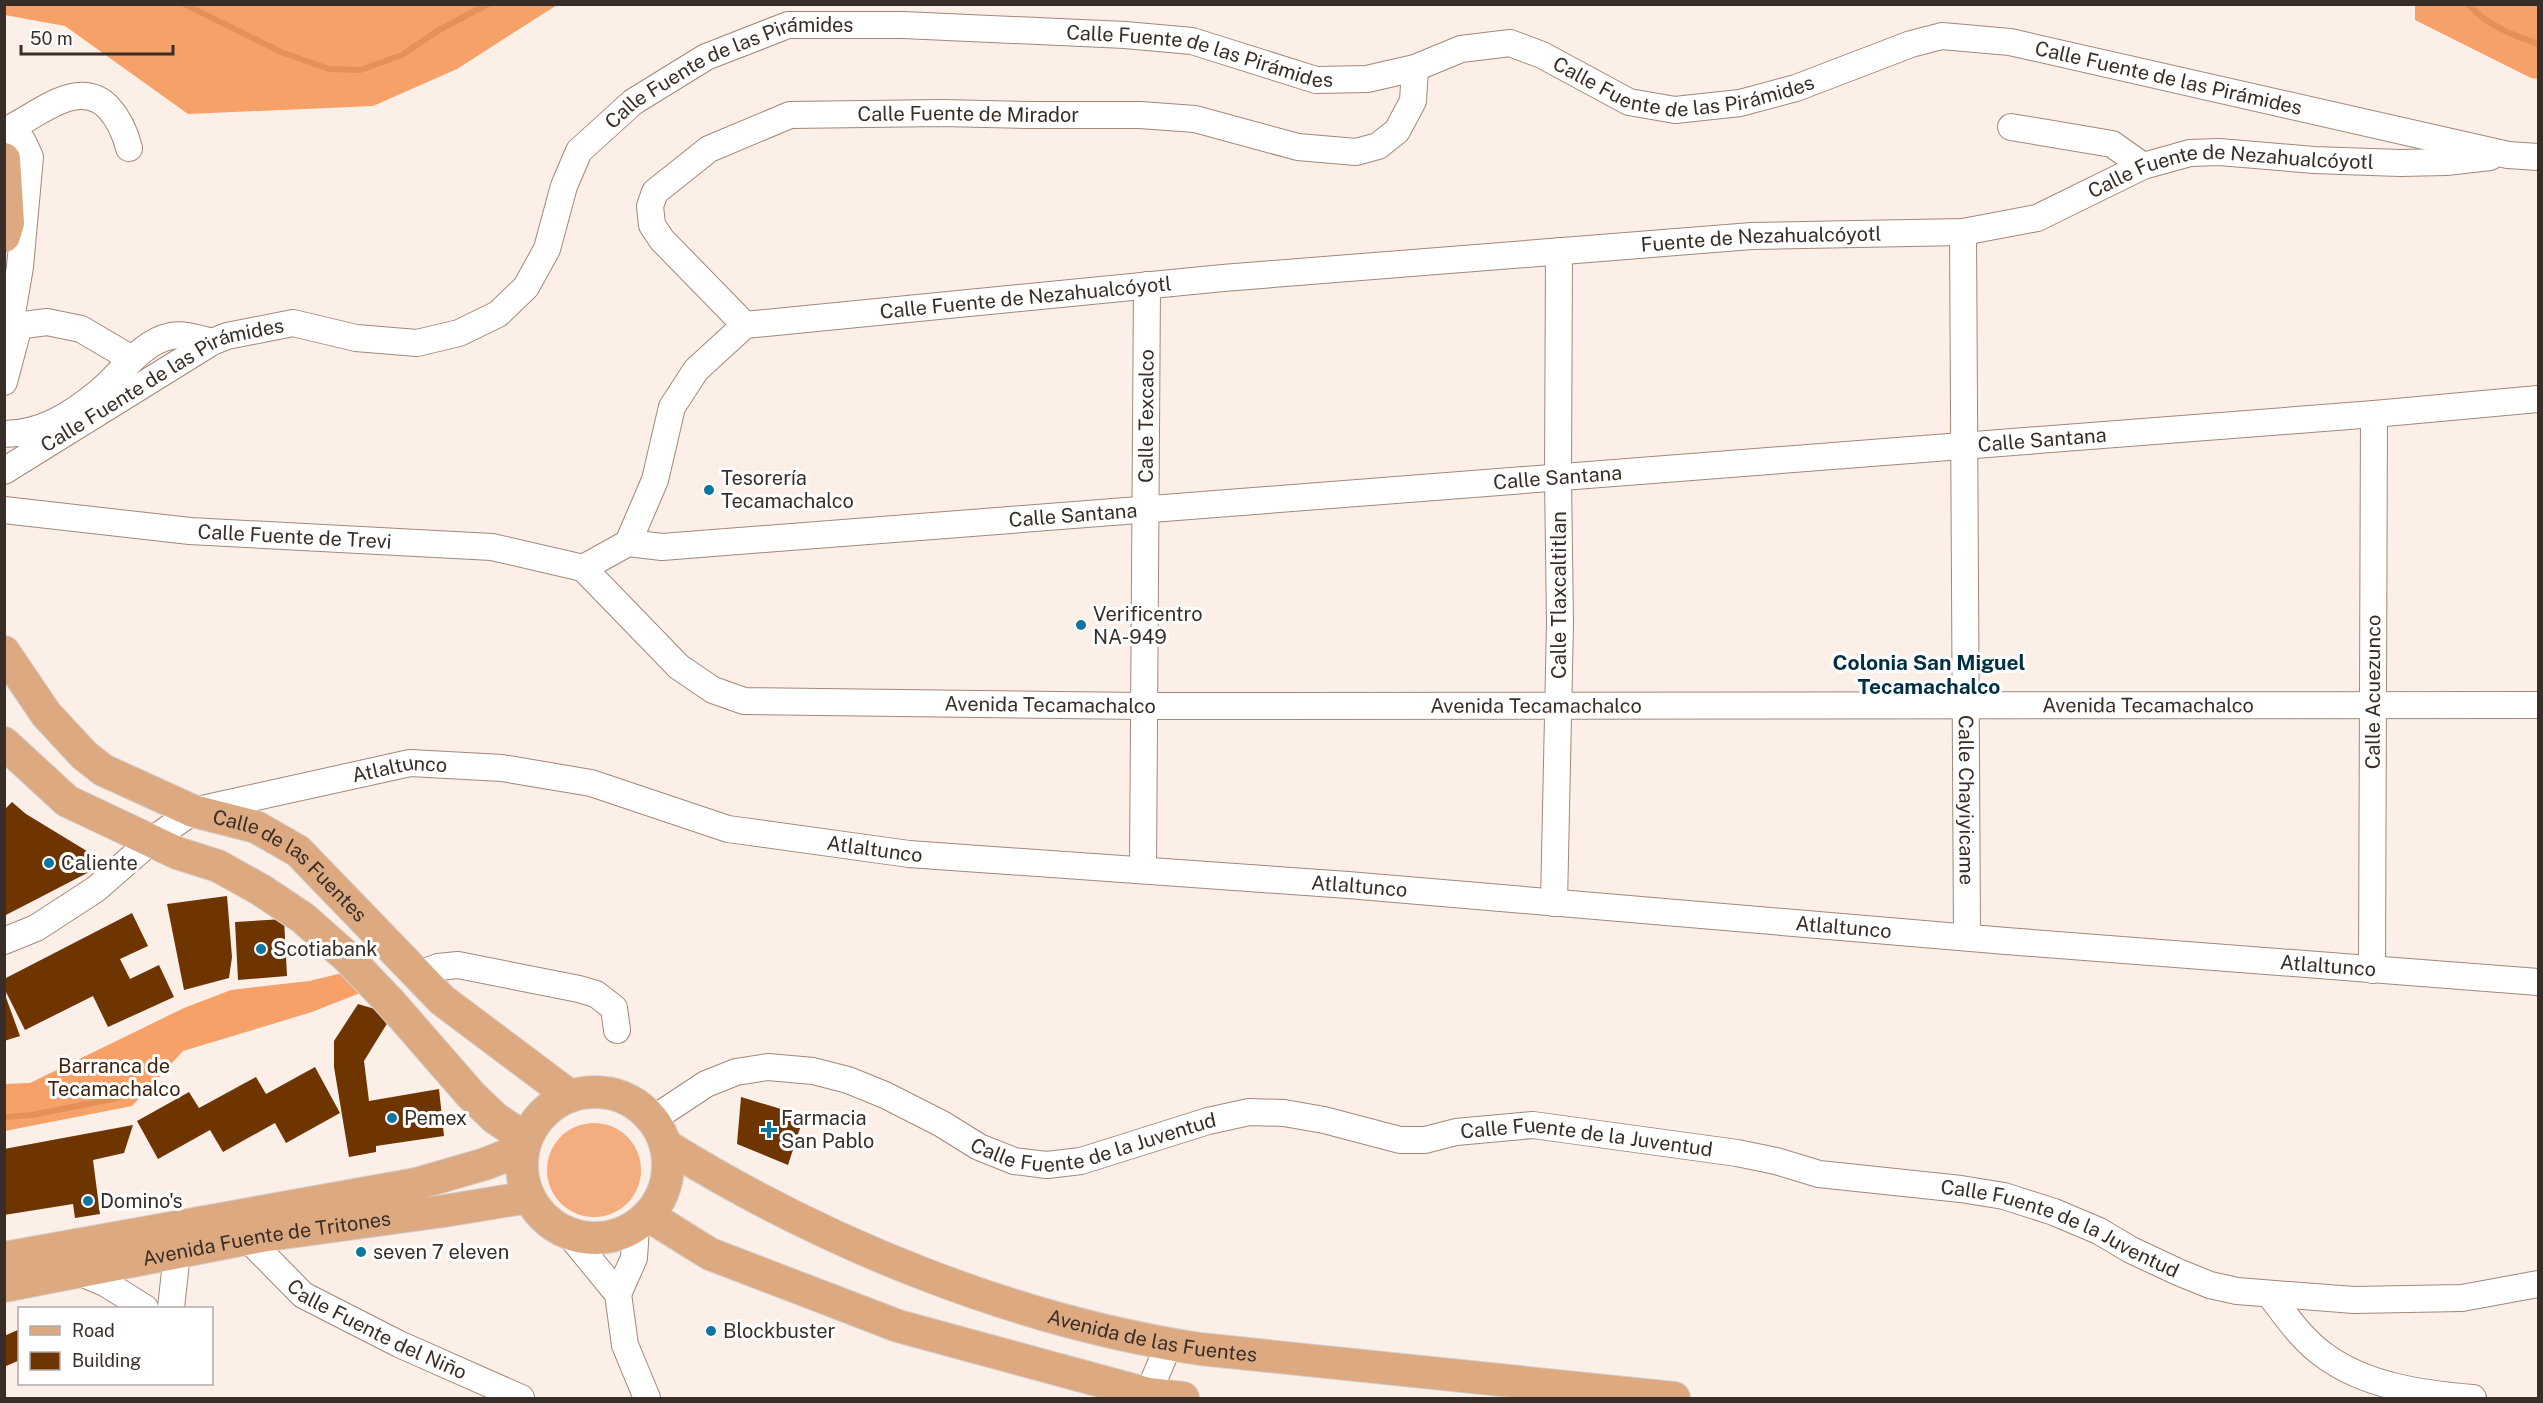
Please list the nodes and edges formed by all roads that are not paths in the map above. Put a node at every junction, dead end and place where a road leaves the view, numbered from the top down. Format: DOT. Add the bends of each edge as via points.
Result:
graph roads {
  1 [pos="1415,68"];
  2 [pos="2011,127"];
  3 [pos="5,140"];
  4 [pos="129,148"];
  5 [pos="2508,155"];
  6 [pos="2538,157"];
  7 [pos="2143,166"];
  8 [pos="1963,232"];
  9 [pos="4,236"];
  10 [pos="1559,252"];
  11 [pos="1147,285"];
  12 [pos="10,320"];
  13 [pos="745,325"];
  14 [pos="212,342"];
  15 [pos="132,359"];
  16 [pos="4,382"];
  17 [pos="2538,399"];
  18 [pos="2374,414"];
  19 [pos="4,434"];
  20 [pos="1963,446"];
  21 [pos="4,471"];
  22 [pos="1558,478"];
  23 [pos="4,510"];
  24 [pos="1147,511"];
  25 [pos="628,543"];
  26 [pos="583,568"];
  27 [pos="4,652"];
  28 [pos="1965,704"];
  29 [pos="2374,704"];
  30 [pos="2538,705"];
  31 [pos="1144,706"];
  32 [pos="1559,707"];
  33 [pos="4,743"];
  34 [pos="143,788"];
  35 [pos="193,811"];
  36 [pos="151,841"];
  37 [pos="1143,869"];
  38 [pos="1554,903"];
  39 [pos="1967,936"];
  40 [pos="4,941"];
  41 [pos="2372,970"];
  42 [pos="417,975"];
  43 [pos="2538,982"];
  44 [pos="617,1030"];
  45 [pos="570,1096"];
  46 [pos="660,1133"];
  47 [pos="525,1144"];
  48 [pos="529,1197"];
  49 [pos="643,1221"];
  50 [pos="568,1233"];
  51 [pos="248,1239"];
  52 [pos="177,1253"];
  53 [pos="4,1258"];
  54 [pos="79,1272"];
  55 [pos="2538,1284"];
  56 [pos="4,1286"];
  57 [pos="618,1294"];
  58 [pos="2270,1295"];
  59 [pos="144,1307"];
  60 [pos="171,1307"];
  61 [pos="1169,1344"];
  62 [pos="1145,1396"];
  63 [pos="521,1398"];
  64 [pos="647,1398"];
  65 [pos="1183,1398"];
  66 [pos="1674,1398"];
  67 [pos="2473,1398"];
  1 -- 5 [label="street, Calle Fuente de las Pirámides" via="1461,49 1510,44 1542,55 1629,102 1675,110 1740,103 1796,88 1911,44 1942,36 1971,37"];
  1 -- 13 [label="street, Calle Fuente de Mirador" via="1413,101 1397,131 1378,146 1356,152 1298,147 1196,119 1140,115 790,115 708,149 655,192 650,206 652,225 662,240"];
  1 -- 14 [label="street, Calle Fuente de las Pirámides" via="1367,79 1316,80 1192,41 903,25 788,26 706,57 633,102 579,151 564,186 547,249 526,287 498,314 459,333 417,343 356,338 293,322"];
  2 -- 7 [label="street" via="2112,144"];
  3 -- 4 [label="street" via="51,105 86,95 101,100 117,117"];
  3 -- 9 [label="main road" via="8,223"];
  3 -- 12 [label="street" via="22,140 30,157 20,267"];
  5 -- 6 [label="street, Calle Fuente de las Pirámides"];
  5 -- 7 [label="street, Calle Fuente de Nezahualcóyotl" via="2400,163 2219,152 2190,153"];
  7 -- 8 [label="street, Calle Fuente de Nezahualcóyotl" via="2037,218"];
  8 -- 10 [label="street, Fuente de Nezahualcóyotl" via="1752,236"];
  8 -- 20 [label="street, Calle Chayiyicame"];
  10 -- 11 [label="street, Calle Fuente de Nezahualcóyotl"];
  10 -- 22 [label="street, Calle Tlaxcaltitlan"];
  11 -- 13 [label="street, Calle Fuente de Nezahualcóyotl"];
  11 -- 24 [label="street, Calle Texcalco"];
  12 -- 15 [label="street" via="81,329"];
  12 -- 16 [label="street" via="16,333"];
  13 -- 25 [label="street" via="696,370 672,407 655,480"];
  14 -- 15 [label="street" via="171,335"];
  14 -- 21 [label="street, Calle Fuente de las Pirámides"];
  15 -- 19 [label="street" via="99,393 46,428"];
  17 -- 18 [label="street, Calle Santana"];
  18 -- 20 [label="street, Calle Santana"];
  18 -- 29 [label="street, Calle Acuezunco"];
  20 -- 22 [label="street, Calle Santana"];
  20 -- 28 [label="street, Calle Chayiyicame"];
  22 -- 24 [label="street, Calle Santana"];
  22 -- 32 [label="street, Calle Tlaxcaltitlan"];
  23 -- 26 [label="street, Calle Fuente de Trevi" via="190,531 492,547"];
  24 -- 25 [label="street, Calle Santana" via="662,547"];
  24 -- 31 [label="street, Calle Texcalco"];
  25 -- 26 [label="street"];
  26 -- 31 [label="street, Avenida Tecamachalco" via="679,667 713,690 744,701"];
  27 -- 34 [label="main road, Calle de las Fuentes" via="46,714 84,755 103,770"];
  28 -- 29 [label="street, Avenida Tecamachalco"];
  28 -- 32 [label="street, Avenida Tecamachalco"];
  28 -- 39 [label="street, Calle Chayiyicame"];
  29 -- 30 [label="street, Avenida Tecamachalco"];
  29 -- 41 [label="street, Calle Acuezunco"];
  31 -- 32 [label="street, Avenida Tecamachalco"];
  31 -- 37 [label="street, Calle Texcalco"];
  32 -- 38 [label="street, Calle Tlaxcaltitlan"];
  33 -- 36 [label="main road, Calle de las Fuentes" via="67,801"];
  34 -- 35 [label="main road, Calle de las Fuentes"];
  34 -- 36 [label="main road" via="151,805"];
  35 -- 36 [label="street"];
  35 -- 37 [label="street, Atlaltunco" via="410,763 491,768 591,783 728,829 909,854"];
  35 -- 42 [label="main road, Calle de las Fuentes" via="256,827 298,851"];
  36 -- 40 [label="street" via="96,889 36,928"];
  36 -- 47 [label="main road, Calle de las Fuentes" via="218,866 303,918 390,1002 471,1095"];
  37 -- 38 [label="street, Atlaltunco"];
  38 -- 39 [label="street, Atlaltunco"];
  39 -- 41 [label="street, Atlaltunco"];
  41 -- 43 [label="street, Atlaltunco"];
  42 -- 44 [label="street" via="458,965 579,989 596,994 614,1008"];
  42 -- 45 [label="main road, Calle de las Fuentes" via="442,1000"];
  45 -- 46 [label="main road" via="606,1092 623,1097 640,1106"];
  45 -- 47 [label="main road" via="543,1113"];
  46 -- 49 [label="main road" via="669,1161 666,1183 658,1204"];
  46 -- 58 [label="street, Calle Fuente de la Juventud" via="706,1084 736,1072 768,1067 813,1071 848,1080 932,1119 979,1147 1014,1161 1047,1165 1081,1161 1249,1112 1324,1120 1400,1140 1533,1125 1565,1127 1737,1153 1819,1174 2004,1196 2099,1230 2131,1250 2210,1285"];
  46 -- 61 [label="main road, Avenida de las Fuentes" via="734,1187 964,1289 1051,1316"];
  47 -- 48 [label="main road" via="522,1173"];
  47 -- 53 [label="main road, Avenida Fuente de Tritones" via="485,1164 416,1184"];
  48 -- 50 [label="main road" via="545,1218"];
  48 -- 51 [label="main road, Avenida Fuente de Tritones"];
  49 -- 50 [label="main road" via="614,1236 591,1238"];
  49 -- 57 [label="street" via="634,1258"];
  49 -- 62 [label="main road" via="710,1254 898,1326"];
  50 -- 57 [label="street"];
  51 -- 52 [label="main road, Avenida Fuente de Tritones"];
  51 -- 63 [label="street, Calle Fuente del Niño" via="303,1295 399,1344"];
  52 -- 54 [label="main road, Avenida Fuente de Tritones"];
  52 -- 60 [label="street"];
  54 -- 56 [label="main road, Avenida Fuente de Tritones"];
  54 -- 59 [label="street"];
  55 -- 58 [label="street, Calle Fuente de la Juventud" via="2462,1298 2354,1300"];
  57 -- 64 [label="street" via="625,1346"];
  58 -- 67 [label="street" via="2304,1338 2325,1356 2357,1374 2424,1394"];
  61 -- 62 [label="street"];
  61 -- 66 [label="main road, Avenida de las Fuentes"];
  62 -- 65 [label="main road"];
}
